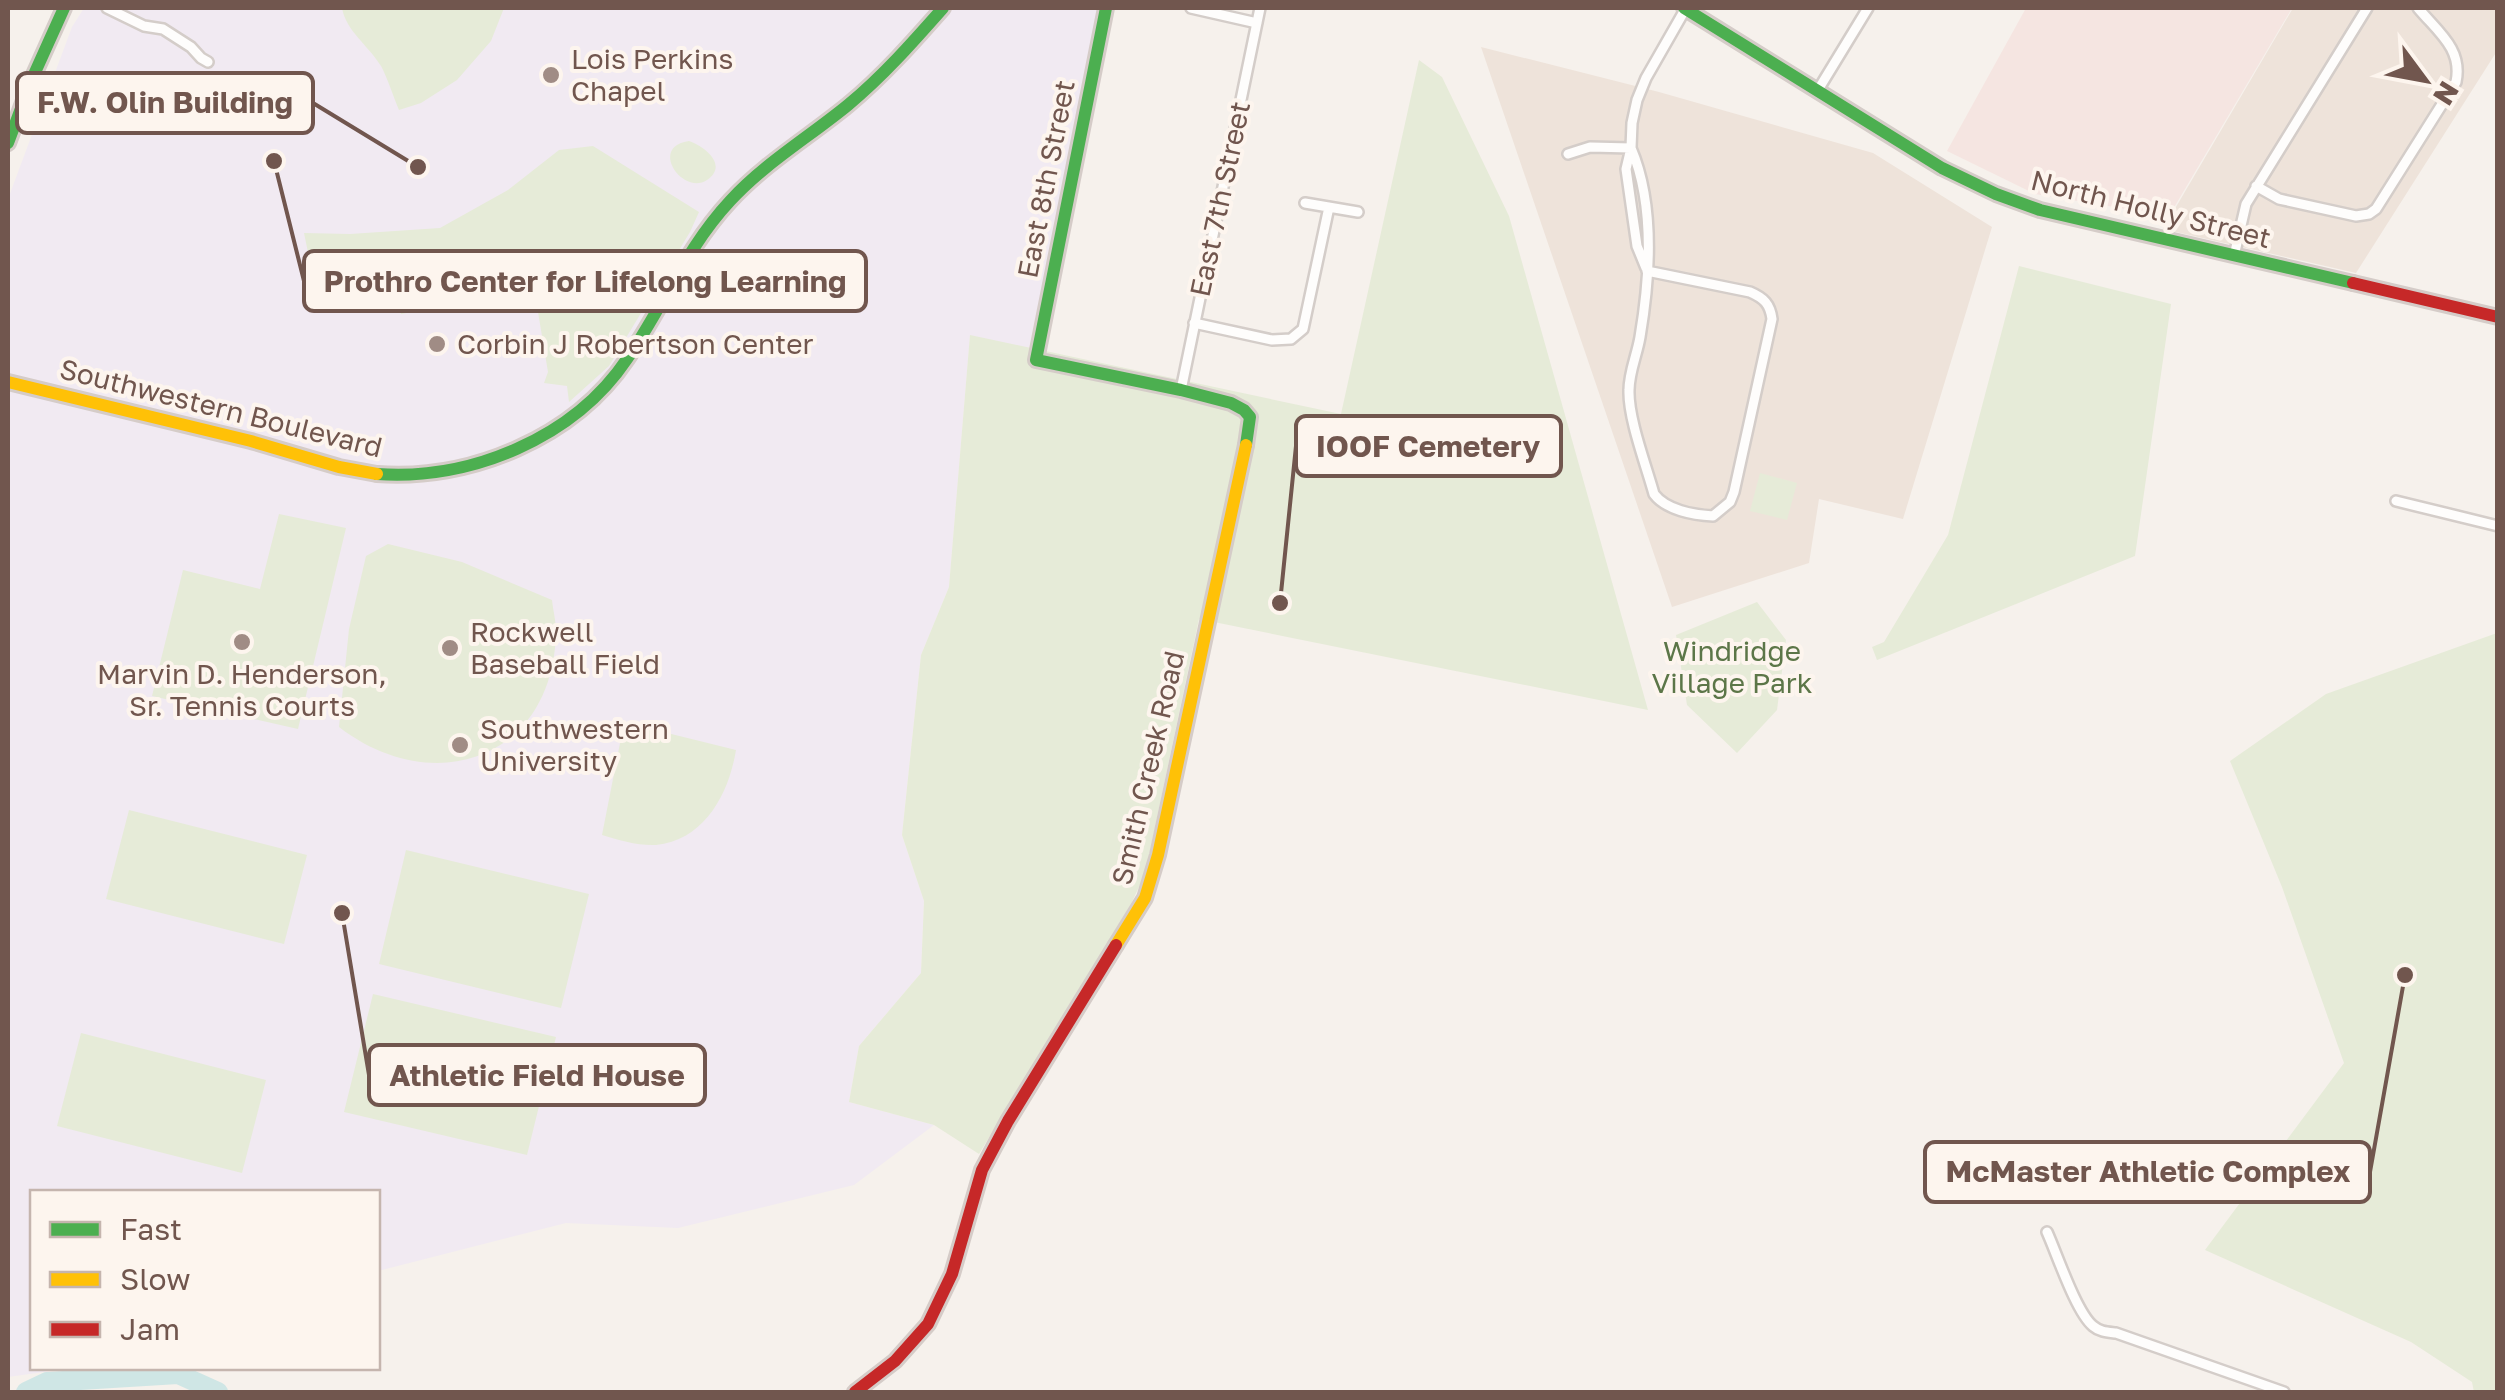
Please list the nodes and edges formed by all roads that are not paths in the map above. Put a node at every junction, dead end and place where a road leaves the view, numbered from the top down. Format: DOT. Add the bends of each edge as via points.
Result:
graph roads {
  1 [pos="64,8"];
  2 [pos="107,8"];
  3 [pos="943,8"];
  4 [pos="1106,8"];
  5 [pos="1191,8"];
  6 [pos="1260,8"];
  7 [pos="1686,8"];
  8 [pos="1868,8"];
  9 [pos="2367,8"];
  10 [pos="2418,8"];
  11 [pos="1256,23"];
  12 [pos="208,62"];
  13 [pos="1818,90"];
  14 [pos="8,144"];
  15 [pos="1631,148"];
  16 [pos="1568,154"];
  17 [pos="2256,186"];
  18 [pos="1305,203"];
  19 [pos="1329,207"];
  20 [pos="1358,212"];
  21 [pos="2234,256"];
  22 [pos="1647,271"];
  23 [pos="2498,317"];
  24 [pos="1194,324"];
  25 [pos="1036,360"];
  26 [pos="8,382"];
  27 [pos="1181,390"];
  28 [pos="2396,501"];
  29 [pos="2498,526"];
  30 [pos="2047,1232"];
  31 [pos="855,1392"];
  32 [pos="2284,1392"];
  1 -- 14 [label="street"];
  2 -- 12 [label="street" via="163,29"];
  3 -- 26 [label="street, Southwestern Boulevard" via="888,69 739,191 685,259 602,393 527,445 474,463 392,475"];
  4 -- 25 [label="street, East 8th Street"];
  5 -- 11 [label="street"];
  6 -- 11 [label="street, East 7th Street"];
  7 -- 13 [label="street, North Holly Street"];
  7 -- 15 [label="street" via="1646,78"];
  8 -- 13 [label="street"];
  9 -- 17 [label="street"];
  10 -- 17 [label="street" via="2456,53 2456,82 2376,209 2356,216 2280,200"];
  11 -- 24 [label="street, East 7th Street"];
  13 -- 21 [label="street, North Holly Street" via="1994,195"];
  15 -- 16 [label="street"];
  15 -- 22 [label="street" via="1626,169"];
  17 -- 21 [label="street"];
  18 -- 19 [label="street"];
  19 -- 20 [label="street"];
  19 -- 24 [label="street" via="1303,329 1292,339"];
  21 -- 23 [label="street, North Holly Street"];
  22 -- 22 [label="street" via="1750,292 1770,308 1734,492 1713,516 1660,502 1634,421 1628,389"];
  24 -- 27 [label="street, East 7th Street"];
  25 -- 27 [label="street, Smith Creek Road"];
  27 -- 31 [label="street, Smith Creek Road" via="1238,406 1250,426 1145,898 982,1170 952,1274 928,1324"];
  28 -- 29 [label="street"];
  30 -- 32 [label="street" via="2097,1330"];
}
